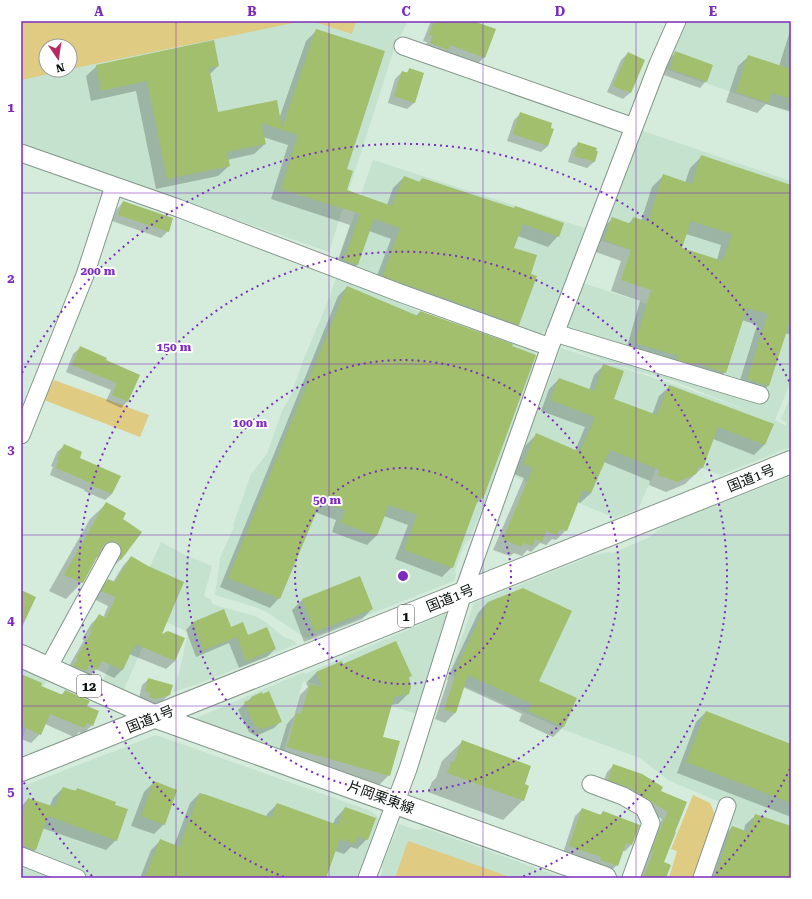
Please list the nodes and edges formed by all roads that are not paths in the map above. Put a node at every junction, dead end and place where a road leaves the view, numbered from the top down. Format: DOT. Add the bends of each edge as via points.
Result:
graph roads {
  1 [pos="677,21"];
  2 [pos="403,46"];
  3 [pos="634,127"];
  4 [pos="21,153"];
  5 [pos="114,186"];
  6 [pos="553,340"];
  7 [pos="760,395"];
  8 [pos="21,436"];
  9 [pos="791,462"];
  10 [pos="112,551"];
  11 [pos="463,593"];
  12 [pos="21,656"];
  13 [pos="48,668"];
  14 [pos="156,717"];
  15 [pos="21,770"];
  16 [pos="591,784"];
  17 [pos="396,802"];
  18 [pos="727,806"];
  19 [pos="21,856"];
  20 [pos="77,878"];
  21 [pos="367,878"];
  22 [pos="605,878"];
  23 [pos="631,878"];
  24 [pos="702,878"];
  1 -- 3 [label="street"];
  2 -- 3 [label="street"];
  3 -- 6 [label="street"];
  4 -- 5 [label="street"];
  5 -- 6 [label="street" via="400,293"];
  5 -- 8 [label="street" via="85,275"];
  6 -- 7 [label="street"];
  6 -- 11 [label="street"];
  9 -- 11 [label="main road, 国道1号 / 1"];
  10 -- 13 [label="street"];
  11 -- 14 [label="main road, 国道1号 / 1"];
  11 -- 17 [label="street"];
  12 -- 13 [label="main road, 12"];
  13 -- 14 [label="main road, 12"];
  14 -- 15 [label="main road, 国道1号 / 1"];
  14 -- 17 [label="main road, 片岡栗東線"];
  16 -- 23 [label="street" via="623,796 644,808 651,823"];
  17 -- 21 [label="street"];
  17 -- 22 [label="main road, 片岡栗東線"];
  18 -- 24 [label="street"];
  19 -- 20 [label="street"];
}
